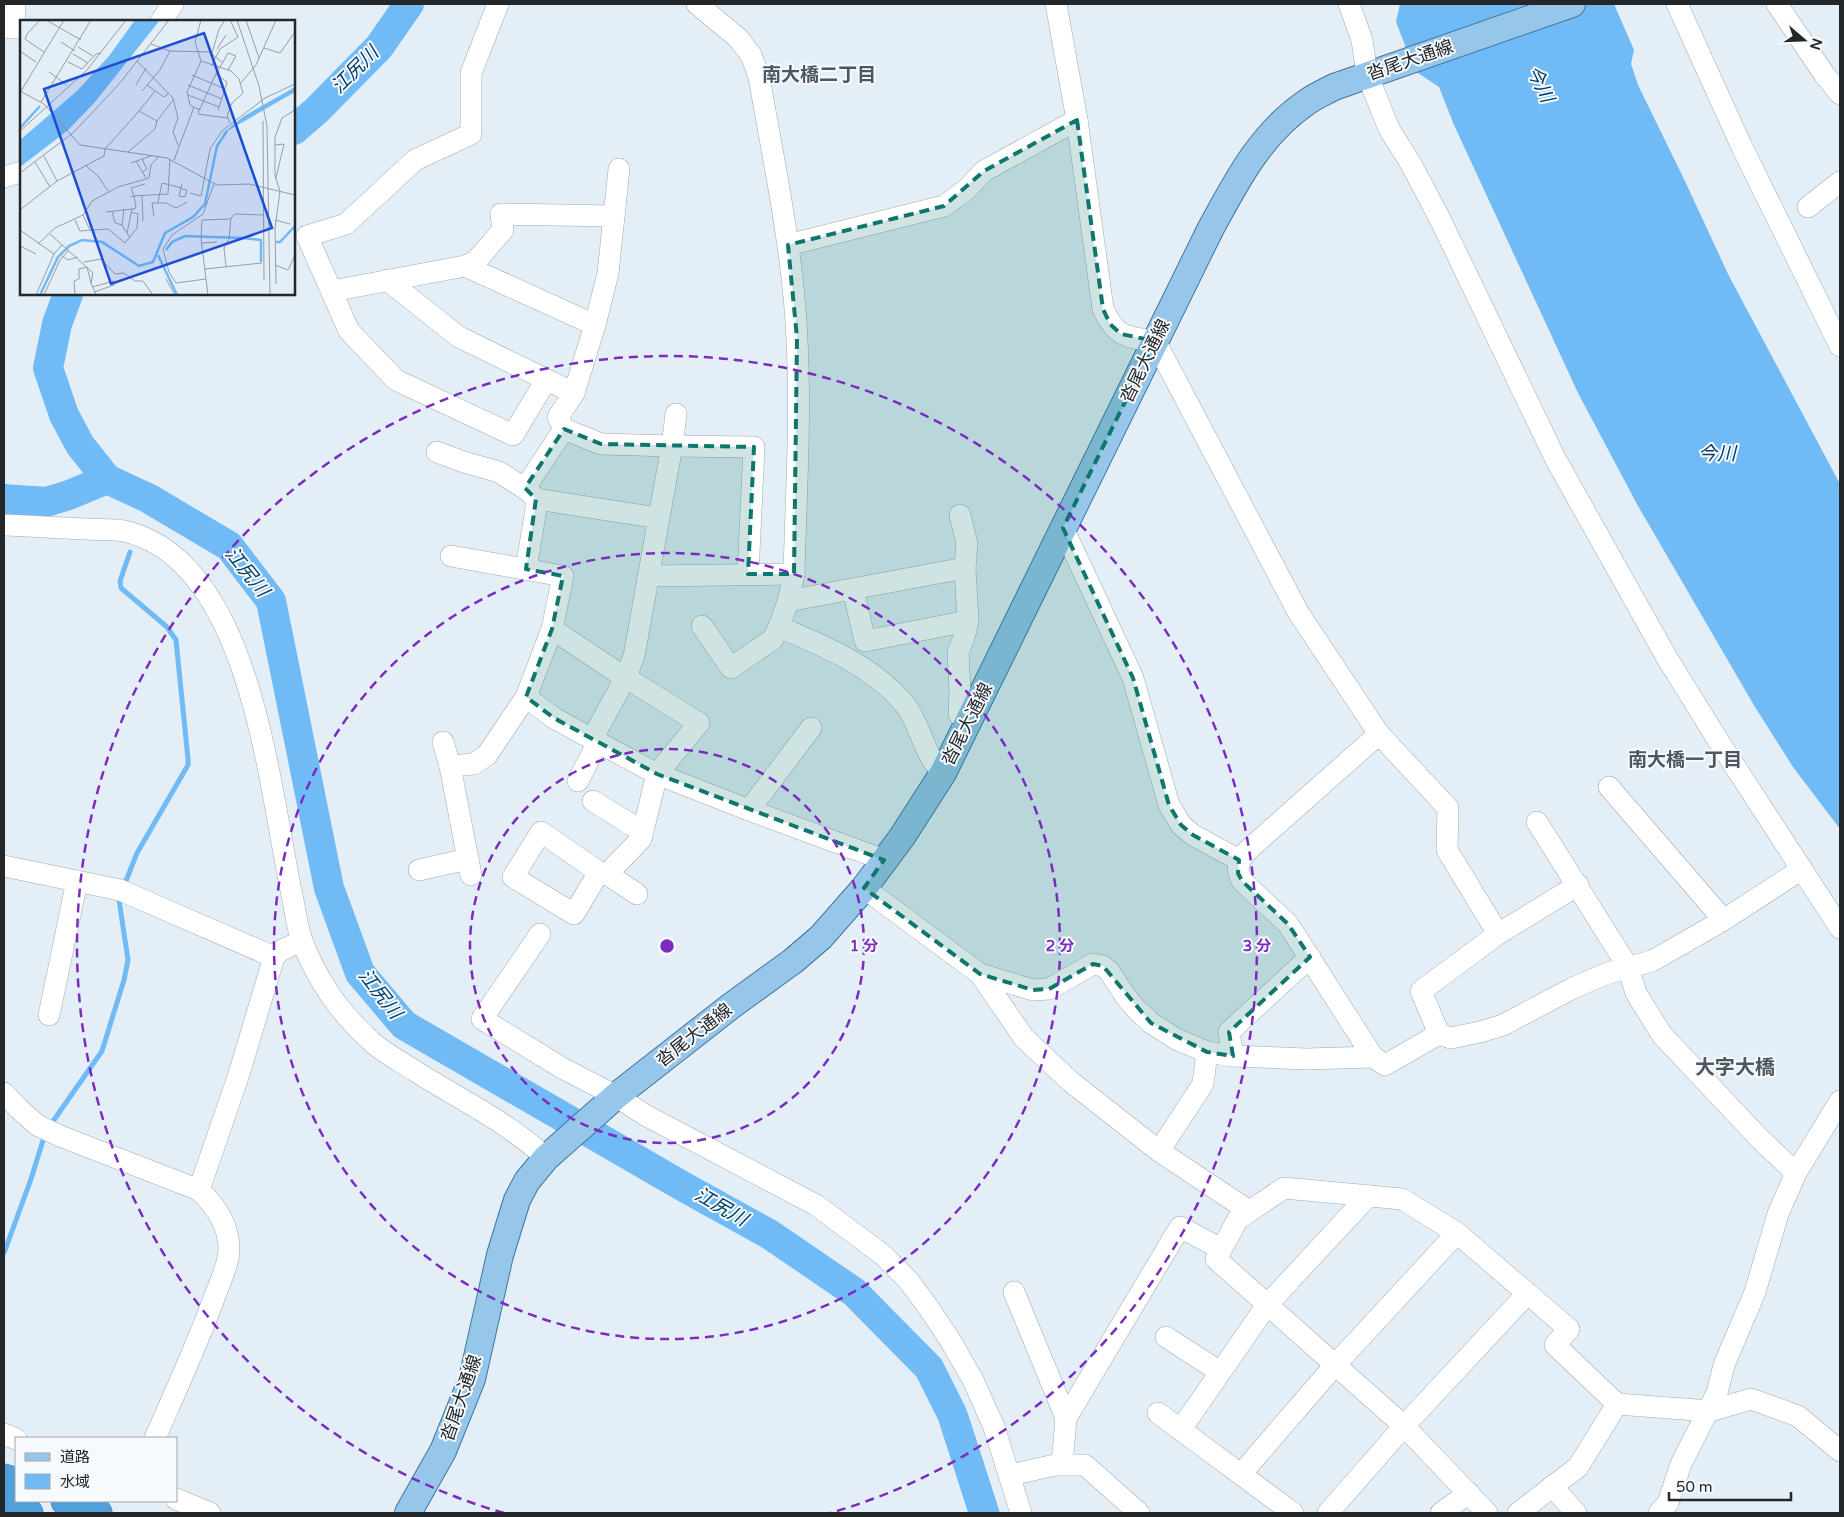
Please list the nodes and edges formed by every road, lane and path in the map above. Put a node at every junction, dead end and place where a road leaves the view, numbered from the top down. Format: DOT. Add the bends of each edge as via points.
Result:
graph roads {
  1 [pos="15,4"];
  2 [pos="173,4"];
  3 [pos="498,4"];
  4 [pos="697,4"];
  5 [pos="1056,4"];
  6 [pos="1349,4"];
  7 [pos="1572,4"];
  8 [pos="1677,4"];
  9 [pos="1777,4"];
  10 [pos="162,20"];
  11 [pos="4,26"];
  12 [pos="1377,71"];
  13 [pos="1840,94"];
  14 [pos="1077,120"];
  15 [pos="619,169"];
  16 [pos="20,172"];
  17 [pos="4,177"];
  18 [pos="1840,182"];
  19 [pos="1808,207"];
  20 [pos="614,216"];
  21 [pos="788,245"];
  22 [pos="464,266"];
  23 [pos="387,280"];
  24 [pos="332,291"];
  25 [pos="595,325"];
  26 [pos="1155,340"];
  27 [pos="1840,346"];
  28 [pos="546,380"];
  29 [pos="574,393"];
  30 [pos="676,414"];
  31 [pos="564,428"];
  32 [pos="672,446"];
  33 [pos="437,452"];
  34 [pos="530,494"];
  35 [pos="960,515"];
  36 [pos="658,518"];
  37 [pos="4,525"];
  38 [pos="1063,528"];
  39 [pos="451,556"];
  40 [pos="965,568"];
  41 [pos="526,569"];
  42 [pos="748,574"];
  43 [pos="794,574"];
  44 [pos="648,576"];
  45 [pos="853,589"];
  46 [pos="788,601"];
  47 [pos="968,621"];
  48 [pos="702,626"];
  49 [pos="779,627"];
  50 [pos="552,630"];
  51 [pos="626,677"];
  52 [pos="526,697"];
  53 [pos="968,725"];
  54 [pos="811,728"];
  55 [pos="1379,734"];
  56 [pos="595,741"];
  57 [pos="443,742"];
  58 [pos="450,766"];
  59 [pos="943,773"];
  60 [pos="657,774"];
  61 [pos="578,780"];
  62 [pos="1609,787"];
  63 [pos="593,801"];
  64 [pos="749,810"];
  65 [pos="1537,822"];
  66 [pos="643,832"];
  67 [pos="884,860"];
  68 [pos="1239,860"];
  69 [pos="4,866"];
  70 [pos="1802,869"];
  71 [pos="419,870"];
  72 [pos="77,881"];
  73 [pos="1578,885"];
  74 [pos="864,888"];
  75 [pos="638,894"];
  76 [pos="1722,922"];
  77 [pos="1840,928"];
  78 [pos="540,934"];
  79 [pos="1498,934"];
  80 [pos="302,941"];
  81 [pos="1310,956"];
  82 [pos="274,957"];
  83 [pos="1628,967"];
  84 [pos="980,974"];
  85 [pos="49,1015"];
  86 [pos="1440,1034"];
  87 [pos="1207,1052"];
  88 [pos="1233,1056"];
  89 [pos="1373,1057"];
  90 [pos="4,1093"];
  91 [pos="616,1096"];
  92 [pos="1840,1101"];
  93 [pos="1159,1150"];
  94 [pos="546,1158"];
  95 [pos="1796,1173"];
  96 [pos="199,1190"];
  97 [pos="1368,1196"];
  98 [pos="1249,1211"];
  99 [pos="1457,1232"];
  100 [pos="1222,1249"];
  101 [pos="1014,1292"];
  102 [pos="1527,1294"];
  103 [pos="1267,1305"];
  104 [pos="1166,1337"];
  105 [pos="1335,1365"];
  106 [pos="1220,1372"];
  107 [pos="1617,1404"];
  108 [pos="1710,1411"];
  109 [pos="1158,1412"];
  110 [pos="1066,1418"];
  111 [pos="1404,1426"];
  112 [pos="1181,1429"];
  113 [pos="155,1437"];
  114 [pos="1840,1452"];
  115 [pos="1062,1465"];
  116 [pos="1241,1474"];
  117 [pos="1010,1475"];
  118 [pos="1552,1486"];
  119 [pos="1469,1493"];
  120 [pos="178,1500"];
  121 [pos="68,1502"];
  122 [pos="4,1504"];
  123 [pos="29,1513"];
  124 [pos="98,1513"];
  125 [pos="210,1513"];
  126 [pos="408,1513"];
  127 [pos="1021,1513"];
  128 [pos="1138,1513"];
  129 [pos="1293,1513"];
  130 [pos="1328,1513"];
  131 [pos="1441,1513"];
  132 [pos="1487,1513"];
  133 [pos="1518,1513"];
  134 [pos="1576,1513"];
  135 [pos="1660,1513"];
  1 -- 11 [label="street" via="14,28"];
  2 -- 10 [label="street"];
  3 -- 24 [label="street" via="471,73 471,134 415,160 346,224 306,236"];
  4 -- 21 [label="street" via="738,38 751,56 759,77"];
  5 -- 14 [label="street"];
  6 -- 12 [label="street"];
  7 -- 12 [label="main road, 沓尾大通線"];
  8 -- 27 [label="street" via="1741,145"];
  9 -- 13 [label="street"];
  12 -- 26 [label="main road, 沓尾大通線" via="1334,87 1307,102 1265,139 1242,171"];
  12 -- 70 [label="street" via="1389,130 1440,219 1556,460 1667,658"];
  14 -- 21 [label="street" via="984,171 944,206"];
  14 -- 26 [label="street" via="1103,309 1110,324 1121,334"];
  15 -- 20 [label="street"];
  16 -- 17 [label="street"];
  18 -- 19 [label="street"];
  20 -- 22 [label="street" via="501,214 503,230 476,261"];
  20 -- 25 [label="street" via="608,273"];
  21 -- 43 [label="street" via="797,338"];
  22 -- 23 [label="street"];
  22 -- 25 [label="street"];
  23 -- 24 [label="street"];
  23 -- 28 [label="street" via="458,337"];
  24 -- 28 [label="street" via="349,330 396,380 513,435"];
  25 -- 29 [label="street"];
  26 -- 38 [label="main road, 沓尾大通線"];
  26 -- 55 [label="street" via="1298,612"];
  28 -- 29 [label="street"];
  29 -- 31 [label="street" via="558,417"];
  30 -- 32 [label="street"];
  31 -- 32 [label="street" via="601,444"];
  31 -- 34 [label="street"];
  32 -- 36 [label="street"];
  32 -- 42 [label="street" via="754,447"];
  33 -- 34 [label="street" via="499,472"];
  34 -- 36 [label="street"];
  34 -- 41 [label="street" via="536,509"];
  35 -- 40 [label="street" via="967,543"];
  36 -- 44 [label="street"];
  37 -- 80 [label="street" via="124,531 164,549 182,562 206,592 238,655 252,697"];
  38 -- 53 [label="main road, 沓尾大通線"];
  38 -- 68 [label="street" via="1133,678 1169,805 1181,825 1193,835"];
  39 -- 41 [label="street"];
  40 -- 45 [label="street"];
  40 -- 47 [label="street"];
  41 -- 50 [label="street" via="563,576"];
  42 -- 43 [label="street"];
  42 -- 44 [label="street"];
  43 -- 46 [label="street"];
  44 -- 51 [label="street" via="634,656"];
  45 -- 46 [label="street"];
  45 -- 47 [label="street" via="865,641"];
  46 -- 49 [label="street"];
  47 -- 53 [label="street" via="958,653 959,714"];
  48 -- 49 [label="street" via="731,668 773,638"];
  49 -- 59 [label="street" via="823,646 870,672 883,683 906,706 933,761"];
  50 -- 51 [label="street"];
  50 -- 52 [label="street"];
  51 -- 56 [label="street"];
  51 -- 60 [label="street" via="699,723"];
  52 -- 56 [label="street" via="554,718"];
  52 -- 58 [label="street" via="486,755 474,764"];
  53 -- 59 [label="main road, 沓尾大通線"];
  54 -- 64 [label="street"];
  55 -- 68 [label="street"];
  55 -- 79 [label="street" via="1448,808 1447,850"];
  56 -- 60 [label="street"];
  56 -- 61 [label="street"];
  57 -- 58 [label="street"];
  58 -- 71 [label="street" via="469,867"];
  59 -- 67 [label="main road, 沓尾大通線"];
  60 -- 64 [label="street"];
  60 -- 66 [label="street"];
  62 -- 76 [label="street"];
  63 -- 66 [label="street"];
  64 -- 67 [label="street"];
  65 -- 73 [label="street"];
  66 -- 75 [label="street" via="641,839 603,873"];
  67 -- 74 [label="main road, 沓尾大通線"];
  68 -- 81 [label="street" via="1238,873 1242,881 1288,924"];
  69 -- 72 [label="street"];
  70 -- 76 [label="street"];
  70 -- 77 [label="street"];
  72 -- 82 [label="street" via="120,890"];
  72 -- 85 [label="street"];
  73 -- 79 [label="street"];
  73 -- 83 [label="street"];
  74 -- 84 [label="street"];
  74 -- 91 [label="main road, 沓尾大通線" via="821,937 793,961"];
  76 -- 83 [label="street" via="1652,961"];
  78 -- 91 [label="street" via="482,1019 562,1068"];
  79 -- 86 [label="street" via="1421,991"];
  80 -- 82 [label="street"];
  80 -- 94 [label="street" via="327,989 373,1043 486,1114"];
  81 -- 88 [label="street" via="1229,1032"];
  81 -- 89 [label="street"];
  82 -- 96 [label="street" via="239,1074"];
  83 -- 86 [label="street" via="1573,988 1504,1025 1451,1038"];
  83 -- 95 [label="street" via="1636,993 1662,1035"];
  84 -- 87 [label="street" via="1034,990 1049,989 1093,964 1103,966 1137,1010 1152,1023"];
  84 -- 93 [label="street" via="1024,1038 1071,1082"];
  86 -- 89 [label="street" via="1385,1065"];
  87 -- 88 [label="street"];
  87 -- 93 [label="street" via="1203,1084"];
  88 -- 89 [label="street"];
  90 -- 96 [label="street" via="38,1125 60,1136"];
  91 -- 94 [label="main road, 沓尾大通線"];
  91 -- 117 [label="street" via="645,1115 816,1205 883,1255 908,1280 950,1340 994,1427"];
  92 -- 95 [label="street"];
  93 -- 98 [label="street"];
  94 -- 126 [label="main road, 沓尾大通線" via="526,1181 517,1200 500,1255 472,1379 443,1451"];
  95 -- 108 [label="street" via="1778,1214 1756,1292 1724,1366"];
  96 -- 113 [label="street" via="212,1202 222,1219 230,1252 207,1318"];
  97 -- 98 [label="street" via="1284,1188"];
  97 -- 99 [label="street" via="1402,1199"];
  97 -- 103 [label="street"];
  98 -- 100 [label="street" via="1238,1219"];
  99 -- 102 [label="street"];
  99 -- 105 [label="street"];
  100 -- 103 [label="street" via="1216,1259"];
  100 -- 110 [label="street" via="1180,1227"];
  101 -- 110 [label="street"];
  102 -- 107 [label="street" via="1569,1329 1555,1345"];
  102 -- 111 [label="street"];
  103 -- 105 [label="street"];
  103 -- 106 [label="street"];
  104 -- 106 [label="street"];
  105 -- 111 [label="street"];
  105 -- 116 [label="street"];
  106 -- 112 [label="street"];
  107 -- 108 [label="street"];
  107 -- 118 [label="street" via="1578,1467"];
  108 -- 114 [label="street" via="1751,1399 1798,1416"];
  108 -- 135 [label="street" via="1681,1464 1668,1503"];
  109 -- 112 [label="street"];
  110 -- 115 [label="street"];
  111 -- 119 [label="street"];
  111 -- 130 [label="street"];
  112 -- 116 [label="street"];
  115 -- 117 [label="street"];
  115 -- 128 [label="street" via="1085,1465"];
  116 -- 129 [label="street"];
  117 -- 127 [label="street"];
  118 -- 133 [label="street"];
  118 -- 134 [label="street"];
  119 -- 131 [label="street"];
  119 -- 132 [label="street"];
  120 -- 125 [label="street"];
  121 -- 124 [label="highway"];
  122 -- 123 [label="highway"];
}
